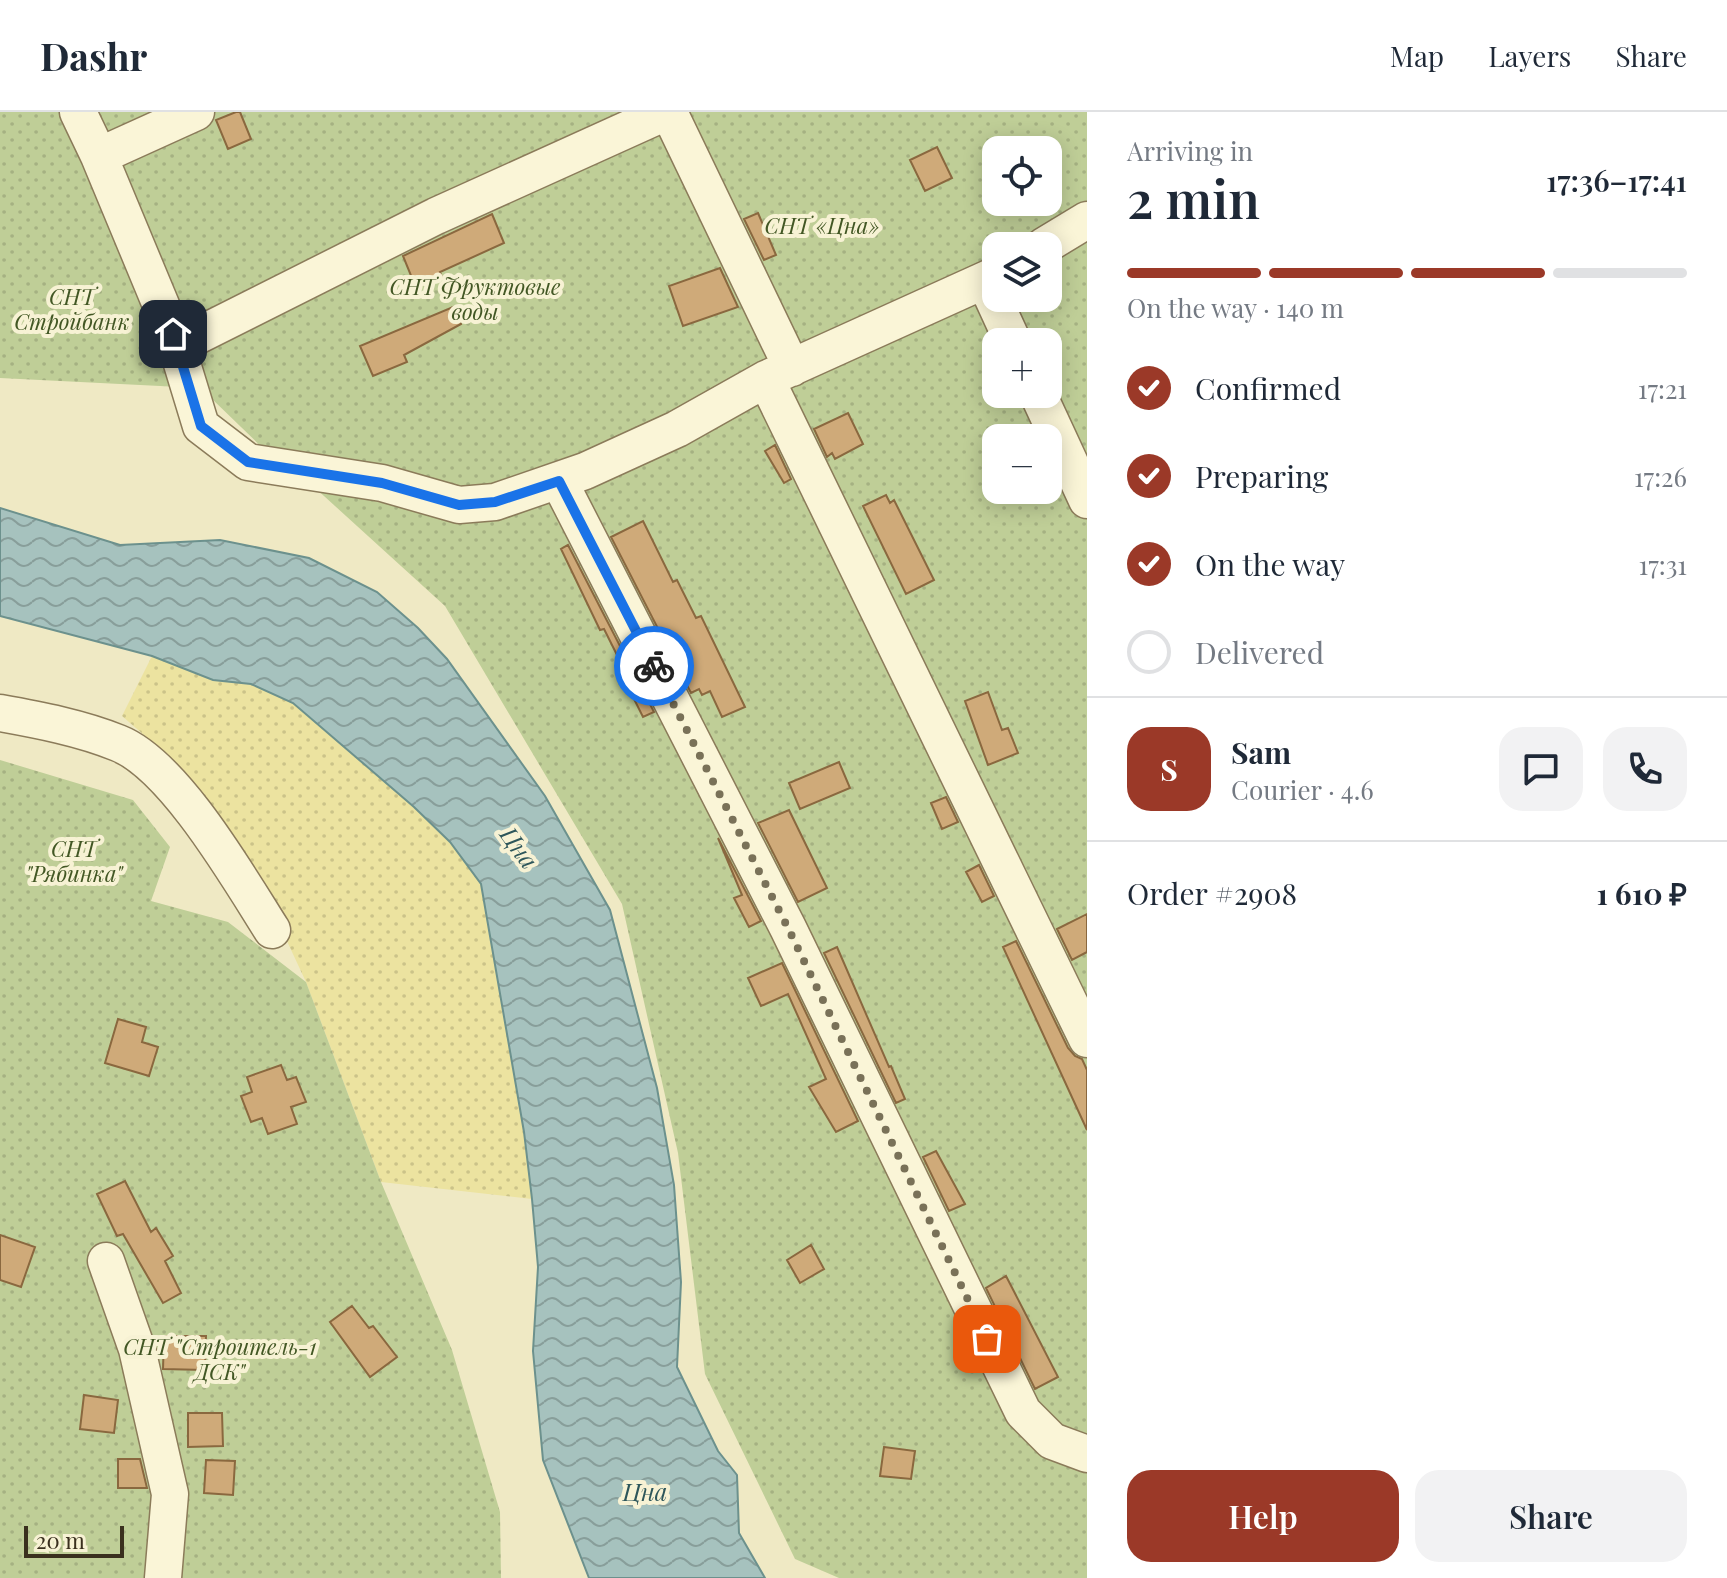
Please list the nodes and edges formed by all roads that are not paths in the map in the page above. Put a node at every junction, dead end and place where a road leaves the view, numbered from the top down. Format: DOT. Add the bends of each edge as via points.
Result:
graph roads {
  1 [pos="78,112"];
  2 [pos="196,112"];
  3 [pos="667,112"];
  4 [pos="99,156"];
  5 [pos="1087,220"];
  6 [pos="1062,235"];
  7 [pos="982,282"];
  8 [pos="177,346"];
  9 [pos="779,374"];
  10 [pos="1044,408"];
  11 [pos="559,481"];
  12 [pos="1087,500"];
  13 [pos="0,713"];
  14 [pos="272,930"];
  15 [pos="1087,1039"];
  16 [pos="106,1261"];
  17 [pos="1087,1454"];
  18 [pos="163,1578"];
  1 -- 4 [label="street"];
  2 -- 4 [label="street"];
  3 -- 8 [label="street" via="436,216"];
  3 -- 9 [label="street"];
  4 -- 8 [label="street"];
  5 -- 6 [label="street"];
  7 -- 9 [label="street"];
  8 -- 11 [label="street" via="201,426 248,462 382,483 459,505 495,502"];
  9 -- 11 [label="street" via="677,429"];
  9 -- 15 [label="street"];
  10 -- 12 [label="street"];
  11 -- 17 [label="street" via="788,928 1023,1412 1052,1441"];
  13 -- 14 [label="street" via="120,743 147,760 175,788"];
  16 -- 18 [label="street" via="137,1349 170,1494"];
}
